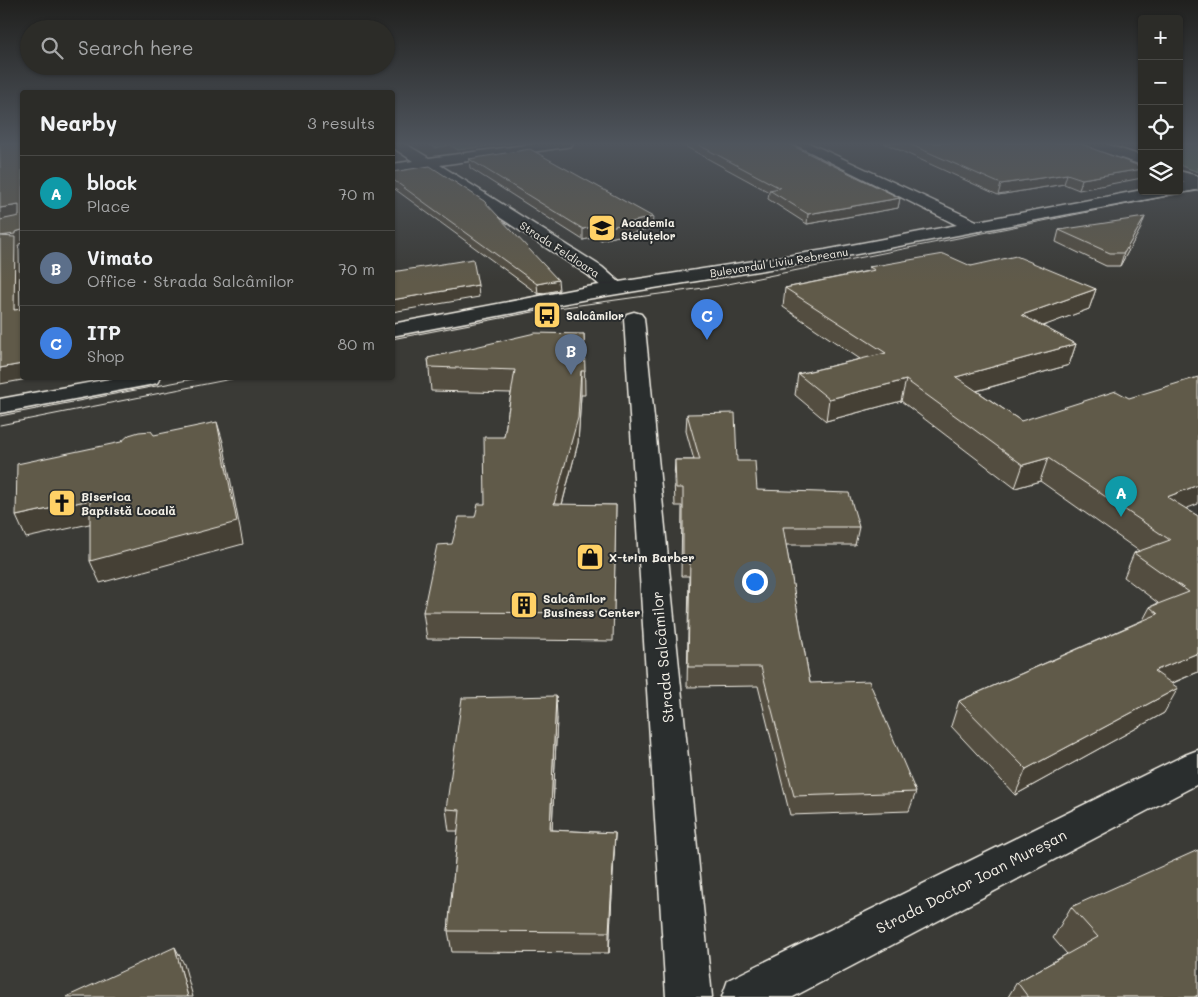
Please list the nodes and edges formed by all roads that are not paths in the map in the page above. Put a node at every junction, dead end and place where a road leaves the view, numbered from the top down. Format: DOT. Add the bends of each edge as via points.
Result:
graph roads {
  1 [pos="468,190"];
  2 [pos="896,190"];
  3 [pos="1143,195"];
  4 [pos="975,227"];
  5 [pos="616,288"];
  6 [pos="634,318"];
  7 [pos="395,329"];
  8 [pos="138,380"];
  9 [pos="0,406"];
  10 [pos="1198,766"];
  11 [pos="689,997"];
  12 [pos="745,997"];
  1 -- 5 [label="street, Strada Feldioara" via="595,271"];
  2 -- 4 [label="street"];
  3 -- 4 [label="street, Bulevardul Liviu Rebreanu"];
  4 -- 5 [label="street, Bulevardul Liviu Rebreanu"];
  5 -- 7 [label="street, Bulevardul Liviu Rebreanu"];
  6 -- 11 [label="street, Strada Salcâmilor"];
  8 -- 9 [label="street"];
  10 -- 12 [label="street, Strada Doctor Ioan Mureșan"];
}
